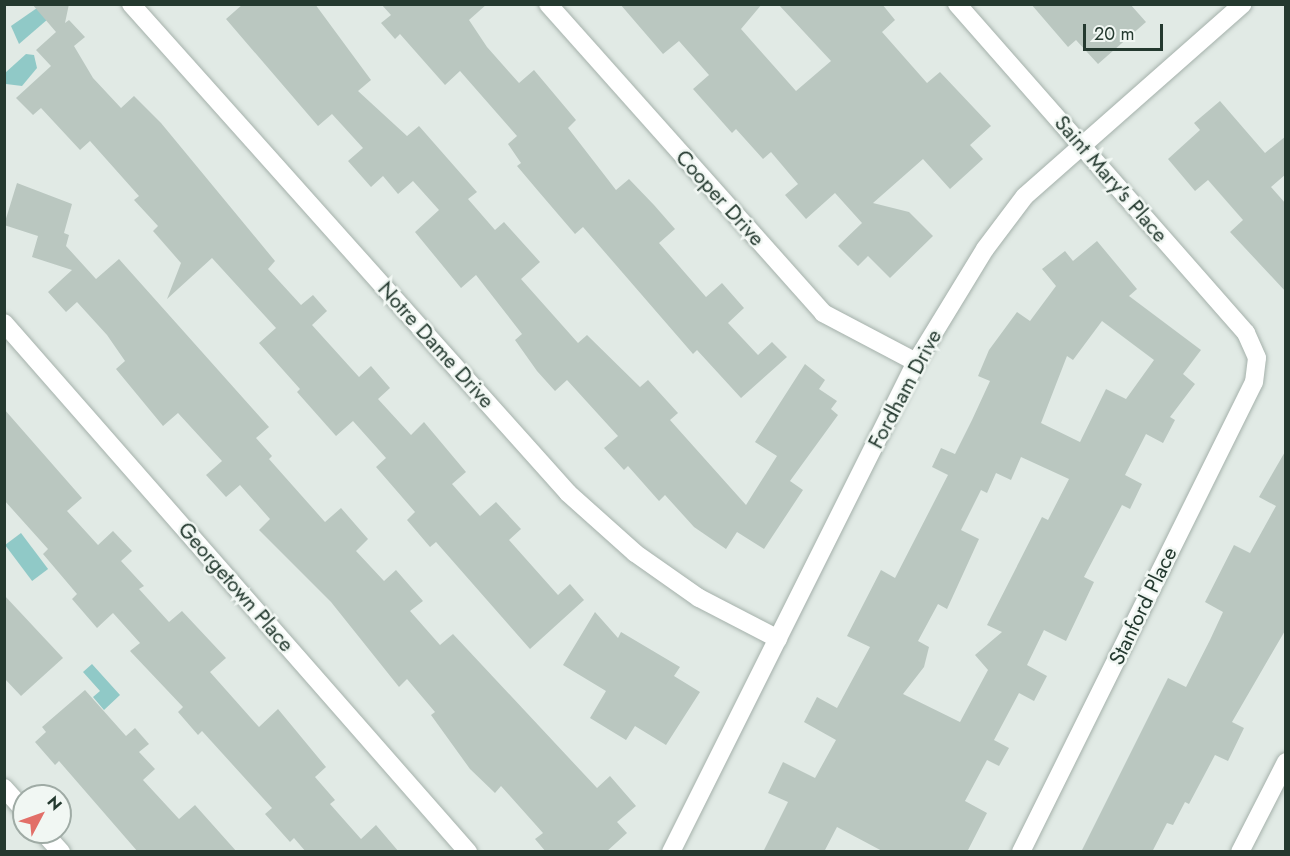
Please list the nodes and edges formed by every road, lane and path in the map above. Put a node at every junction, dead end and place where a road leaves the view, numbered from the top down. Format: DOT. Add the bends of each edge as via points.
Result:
graph roads {
  1 [pos="131,4"];
  2 [pos="548,4"];
  3 [pos="957,4"];
  4 [pos="1243,4"];
  5 [pos="1081,146"];
  6 [pos="4,322"];
  7 [pos="1257,358"];
  8 [pos="916,362"];
  9 [pos="778,639"];
  10 [pos="1286,762"];
  11 [pos="468,852"];
  12 [pos="671,852"];
  13 [pos="1021,852"];
  14 [pos="1240,852"];
  1 -- 9 [label="street, Notre Dame Drive" via="568,493 635,553 699,598"];
  2 -- 8 [label="street, Cooper Drive" via="824,314"];
  3 -- 5 [label="street, Saint Mary's Place"];
  4 -- 5 [label="street, Fordham Drive"];
  5 -- 7 [label="street, Saint Mary's Place" via="1246,333"];
  5 -- 8 [label="street, Fordham Drive" via="1025,196 998,231"];
  6 -- 11 [label="street, Georgetown Place"];
  7 -- 13 [label="street, Stanford Place" via="1254,382"];
  8 -- 9 [label="street, Fordham Drive"];
  9 -- 12 [label="street, Fordham Drive"];
  10 -- 14 [label="street"];
}
